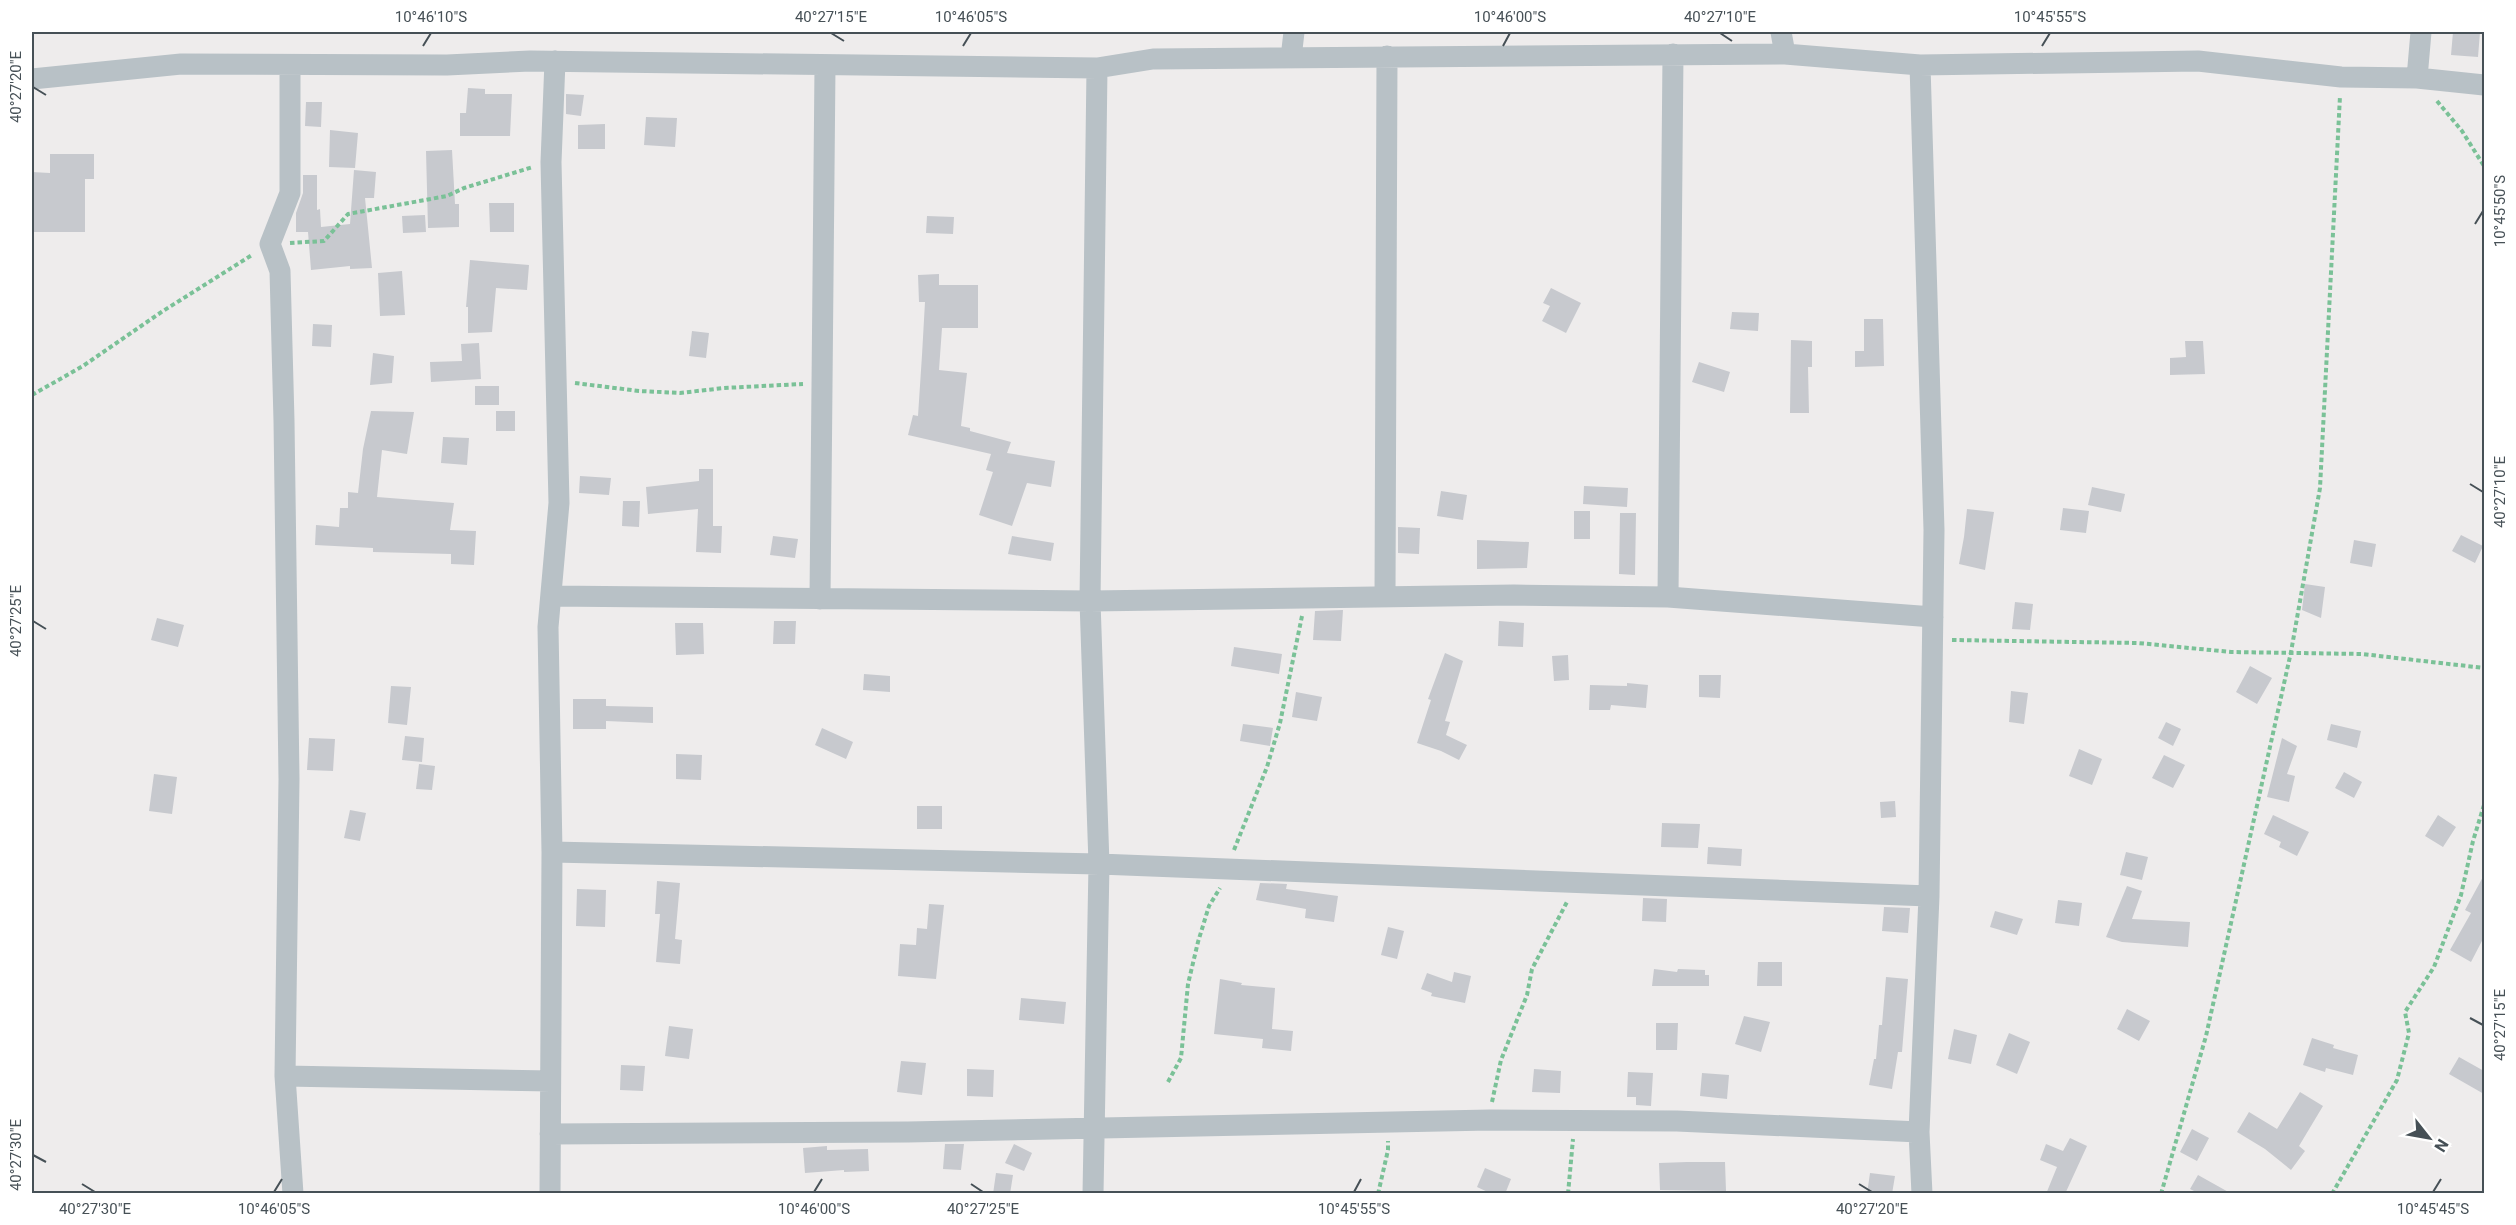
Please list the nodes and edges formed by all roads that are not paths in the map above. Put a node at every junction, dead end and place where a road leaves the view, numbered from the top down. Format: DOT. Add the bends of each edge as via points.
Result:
graph roads {
  1 [pos="1294,32"];
  2 [pos="1781,32"];
  3 [pos="2421,32"];
  4 [pos="1673,54"];
  5 [pos="1785,54"];
  6 [pos="1387,56"];
  7 [pos="1291,58"];
  8 [pos="555,61"];
  9 [pos="1920,65"];
  10 [pos="290,66"];
  11 [pos="825,66"];
  12 [pos="1097,68"];
  13 [pos="2417,78"];
  14 [pos="32,79"];
  15 [pos="2484,86"];
  16 [pos="551,596"];
  17 [pos="1385,597"];
  18 [pos="1668,597"];
  19 [pos="820,599"];
  20 [pos="1090,602"];
  21 [pos="1932,617"];
  22 [pos="552,852"];
  23 [pos="1099,864"];
  24 [pos="1929,896"];
  25 [pos="285,1076"];
  26 [pos="550,1081"];
  27 [pos="1093,1129"];
  28 [pos="1919,1132"];
  29 [pos="550,1134"];
  30 [pos="293,1194"];
  31 [pos="550,1194"];
  32 [pos="1093,1194"];
  33 [pos="1922,1194"];
  1 -- 7 [label="street"];
  2 -- 5 [label="street"];
  3 -- 13 [label="street"];
  4 -- 5 [label="street"];
  4 -- 6 [label="street"];
  4 -- 18 [label="street"];
  5 -- 9 [label="street"];
  6 -- 7 [label="street"];
  6 -- 17 [label="street"];
  7 -- 12 [label="street" via="1154,59"];
  8 -- 10 [label="street"];
  8 -- 11 [label="street"];
  8 -- 16 [label="street" via="551,162 559,503"];
  9 -- 13 [label="street" via="2198,61 2341,77"];
  9 -- 21 [label="street" via="1934,530"];
  10 -- 14 [label="street" via="181,64"];
  10 -- 25 [label="street" via="290,193 270,244 280,270 284,421 289,779"];
  11 -- 12 [label="street"];
  11 -- 19 [label="street"];
  12 -- 20 [label="street"];
  13 -- 15 [label="street"];
  16 -- 19 [label="street"];
  16 -- 22 [label="street" via="548,627"];
  17 -- 18 [label="street"];
  17 -- 20 [label="street"];
  18 -- 21 [label="street"];
  19 -- 20 [label="street"];
  20 -- 23 [label="street"];
  21 -- 24 [label="street"];
  22 -- 23 [label="street"];
  22 -- 26 [label="street"];
  23 -- 24 [label="street"];
  23 -- 27 [label="street"];
  24 -- 28 [label="street"];
  25 -- 26 [label="street"];
  25 -- 30 [label="street"];
  26 -- 29 [label="street"];
  27 -- 28 [label="street" via="1573,1120"];
  27 -- 29 [label="street"];
  27 -- 32 [label="street"];
  28 -- 33 [label="street"];
  29 -- 31 [label="street"];
}
